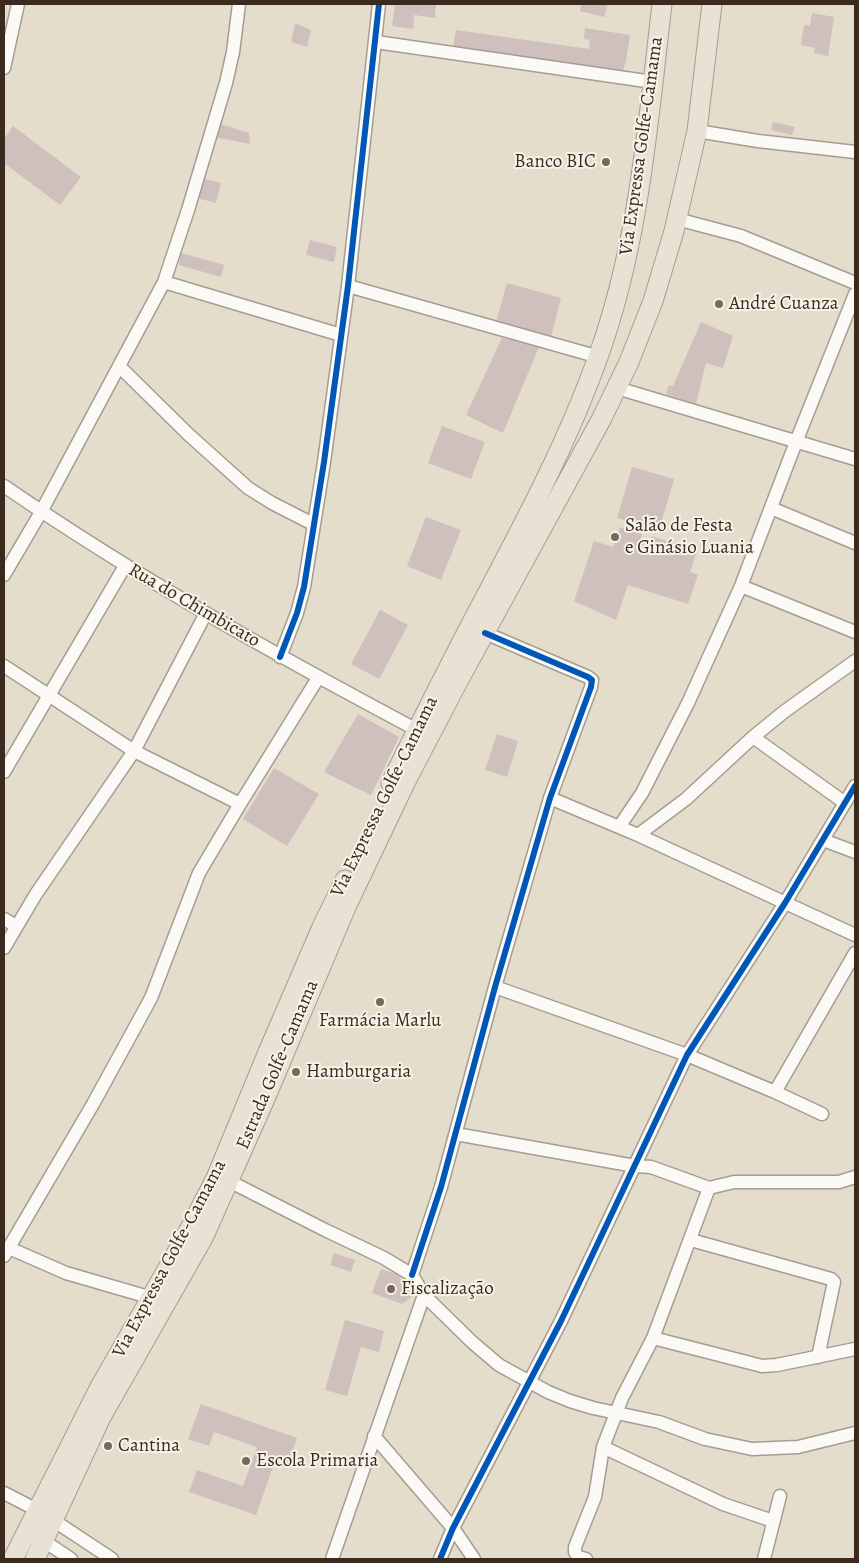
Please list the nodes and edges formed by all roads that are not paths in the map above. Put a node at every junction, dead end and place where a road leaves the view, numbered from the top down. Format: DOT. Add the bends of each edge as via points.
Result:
graph roads {
  1 [pos="18,4"];
  2 [pos="239,4"];
  3 [pos="379,4"];
  4 [pos="662,4"];
  5 [pos="712,4"];
  6 [pos="376,42"];
  7 [pos="4,68"];
  8 [pos="653,82"];
  9 [pos="697,131"];
  10 [pos="855,152"];
  11 [pos="677,219"];
  12 [pos="164,282"];
  13 [pos="855,283"];
  14 [pos="348,286"];
  15 [pos="855,294"];
  16 [pos="341,335"];
  17 [pos="599,357"];
  18 [pos="119,366"];
  19 [pos="617,388"];
  20 [pos="796,442"];
  21 [pos="855,459"];
  22 [pos="4,486"];
  23 [pos="771,508"];
  24 [pos="41,512"];
  25 [pos="314,524"];
  26 [pos="855,543"];
  27 [pos="125,566"];
  28 [pos="4,575"];
  29 [pos="741,586"];
  30 [pos="206,613"];
  31 [pos="855,632"];
  32 [pos="485,633"];
  33 [pos="280,656"];
  34 [pos="855,661"];
  35 [pos="4,666"];
  36 [pos="318,678"];
  37 [pos="48,695"];
  38 [pos="417,730"];
  39 [pos="752,737"];
  40 [pos="134,751"];
  41 [pos="4,772"];
  42 [pos="406,781"];
  43 [pos="855,786"];
  44 [pos="550,798"];
  45 [pos="845,803"];
  46 [pos="240,804"];
  47 [pos="619,828"];
  48 [pos="638,835"];
  49 [pos="823,840"];
  50 [pos="855,852"];
  51 [pos="786,903"];
  52 [pos="4,919"];
  53 [pos="16,926"];
  54 [pos="855,935"];
  55 [pos="4,948"];
  56 [pos="855,953"];
  57 [pos="495,987"];
  58 [pos="686,1055"];
  59 [pos="775,1092"];
  60 [pos="822,1114"];
  61 [pos="456,1134"];
  62 [pos="635,1166"];
  63 [pos="855,1177"];
  64 [pos="229,1181"];
  65 [pos="709,1188"];
  66 [pos="691,1240"];
  67 [pos="8,1243"];
  68 [pos="412,1276"];
  69 [pos="424,1295"];
  70 [pos="152,1298"];
  71 [pos="653,1338"];
  72 [pos="855,1349"];
  73 [pos="818,1357"];
  74 [pos="528,1382"];
  75 [pos="616,1412"];
  76 [pos="855,1432"];
  77 [pos="374,1436"];
  78 [pos="603,1447"];
  79 [pos="4,1493"];
  80 [pos="780,1496"];
  81 [pos="37,1510"];
  82 [pos="54,1520"];
  83 [pos="773,1521"];
  84 [pos="453,1528"];
  85 [pos="44,1541"];
  86 [pos="14,1559"];
  87 [pos="34,1559"];
  88 [pos="72,1559"];
  89 [pos="112,1559"];
  90 [pos="332,1559"];
  91 [pos="440,1559"];
  92 [pos="474,1559"];
  93 [pos="586,1559"];
  94 [pos="764,1559"];
  1 -- 7 [label="street"];
  2 -- 12 [label="street" via="226,82"];
  3 -- 6 [label="street"];
  4 -- 8 [label="highway, Via Expressa Golfe-Camama"];
  5 -- 9 [label="highway, Via Expressa Golfe-Camama"];
  6 -- 8 [label="street"];
  6 -- 14 [label="street"];
  8 -- 17 [label="highway, Via Expressa Golfe-Camama" via="632,235"];
  9 -- 10 [label="street"];
  9 -- 11 [label="highway, Via Expressa Golfe-Camama"];
  11 -- 13 [label="street" via="741,236"];
  11 -- 19 [label="highway, Via Expressa Golfe-Camama" via="653,302"];
  12 -- 16 [label="street"];
  12 -- 18 [label="street"];
  14 -- 16 [label="street"];
  14 -- 17 [label="street"];
  15 -- 20 [label="street"];
  16 -- 25 [label="street"];
  17 -- 38 [label="highway, Via Expressa Golfe-Camama" via="567,436 528,518"];
  18 -- 24 [label="street"];
  18 -- 25 [label="street" via="248,488"];
  19 -- 20 [label="street"];
  19 -- 32 [label="highway, Via Expressa Golfe-Camama"];
  20 -- 21 [label="street"];
  20 -- 23 [label="street"];
  22 -- 24 [label="street, Rua do Chimbicato"];
  23 -- 26 [label="street"];
  23 -- 29 [label="street"];
  24 -- 27 [label="street, Rua do Chimbicato"];
  24 -- 28 [label="street"];
  25 -- 33 [label="street" via="304,587"];
  27 -- 30 [label="street, Rua do Chimbicato"];
  27 -- 37 [label="street"];
  29 -- 31 [label="street"];
  29 -- 47 [label="street" via="688,703 642,793"];
  30 -- 33 [label="street, Rua do Chimbicato"];
  30 -- 40 [label="street"];
  32 -- 42 [label="highway, Via Expressa Golfe-Camama"];
  32 -- 44 [label="street" via="592,680"];
  33 -- 36 [label="street, Rua do Chimbicato"];
  34 -- 39 [label="street"];
  35 -- 37 [label="street"];
  36 -- 38 [label="street, Rua do Chimbicato"];
  36 -- 46 [label="street"];
  37 -- 40 [label="street"];
  37 -- 41 [label="street"];
  38 -- 70 [label="highway, Via Expressa Golfe-Camama" via="322,927 216,1178"];
  39 -- 45 [label="street"];
  39 -- 48 [label="street" via="686,798"];
  40 -- 46 [label="street"];
  40 -- 53 [label="street"];
  42 -- 64 [label="highway, Estrada Golfe-Camama" via="346,907"];
  43 -- 45 [label="street"];
  44 -- 47 [label="street"];
  44 -- 57 [label="street"];
  45 -- 49 [label="street"];
  46 -- 67 [label="street" via="199,873 151,998 93,1104"];
  47 -- 48 [label="street"];
  48 -- 51 [label="street"];
  49 -- 50 [label="street"];
  49 -- 51 [label="street"];
  51 -- 54 [label="street"];
  51 -- 58 [label="street"];
  52 -- 53 [label="street"];
  53 -- 55 [label="street"];
  56 -- 59 [label="street"];
  57 -- 58 [label="street"];
  57 -- 61 [label="street"];
  58 -- 59 [label="street"];
  58 -- 62 [label="street"];
  59 -- 60 [label="street"];
  61 -- 62 [label="street"];
  61 -- 68 [label="street"];
  62 -- 65 [label="street" via="651,1167"];
  62 -- 74 [label="street"];
  63 -- 65 [label="street" via="839,1182 734,1182"];
  64 -- 68 [label="street" via="384,1258"];
  64 -- 82 [label="highway, Estrada Golfe-Camama" via="204,1236 101,1417"];
  65 -- 66 [label="street"];
  66 -- 71 [label="street"];
  66 -- 73 [label="street" via="832,1279"];
  67 -- 70 [label="street" via="66,1273"];
  68 -- 69 [label="street"];
  69 -- 74 [label="street" via="499,1365"];
  69 -- 77 [label="street"];
  70 -- 81 [label="highway, Via Expressa Golfe-Camama" via="100,1386"];
  71 -- 73 [label="street" via="762,1366"];
  71 -- 75 [label="street"];
  72 -- 73 [label="street"];
  74 -- 75 [label="street" via="570,1402"];
  74 -- 84 [label="street"];
  75 -- 76 [label="street" via="752,1450 798,1447"];
  75 -- 78 [label="street"];
  77 -- 84 [label="street"];
  77 -- 90 [label="street"];
  78 -- 83 [label="street" via="722,1504"];
  78 -- 93 [label="street" via="595,1497 575,1547 578,1557"];
  79 -- 81 [label="street"];
  80 -- 83 [label="street"];
  81 -- 86 [label="highway, Via Expressa Golfe-Camama"];
  82 -- 85 [label="highway, Estrada Golfe-Camama"];
  82 -- 89 [label="street"];
  83 -- 94 [label="street"];
  84 -- 91 [label="street"];
  84 -- 92 [label="street"];
  85 -- 87 [label="highway, Estrada Golfe-Camama"];
  85 -- 88 [label="street"];
}
